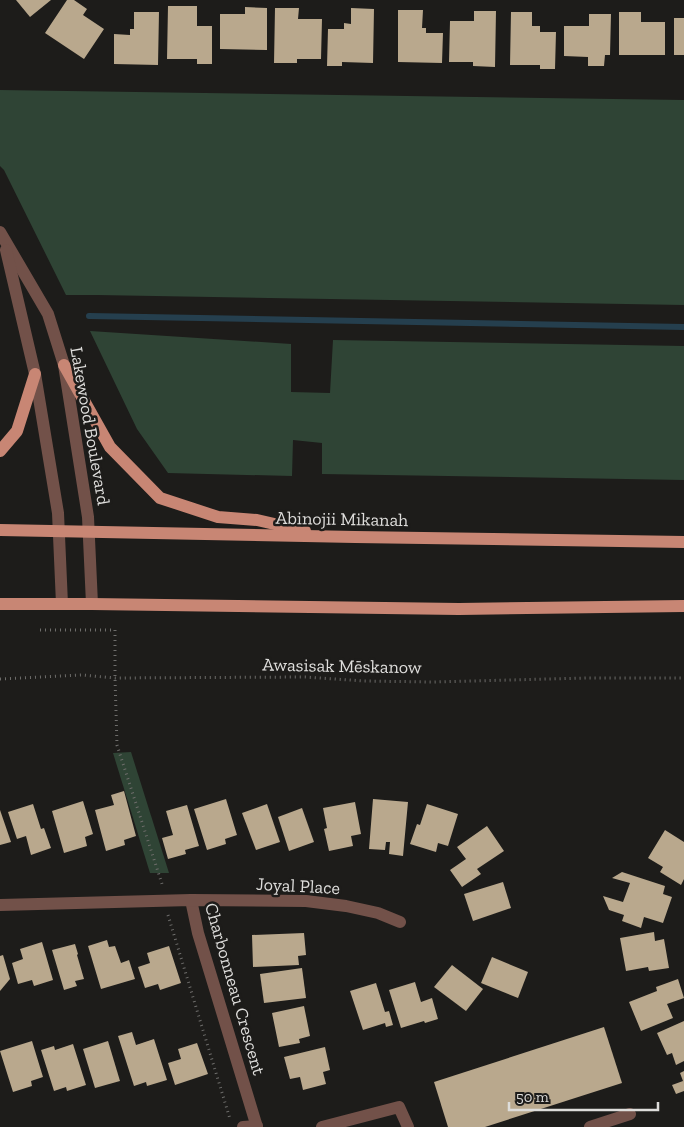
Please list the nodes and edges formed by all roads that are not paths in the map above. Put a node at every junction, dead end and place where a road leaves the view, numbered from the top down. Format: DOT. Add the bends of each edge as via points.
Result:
graph roads {
  1 [pos="2,235"];
  2 [pos="64,365"];
  3 [pos="36,374"];
  4 [pos="0,451"];
  5 [pos="0,530"];
  6 [pos="59,531"];
  7 [pos="89,532"];
  8 [pos="329,537"];
  9 [pos="684,542"];
  10 [pos="0,604"];
  11 [pos="62,604"];
  12 [pos="92,604"];
  13 [pos="684,606"];
  14 [pos="191,900"];
  15 [pos="0,905"];
  16 [pos="400,922"];
  17 [pos="630,1114"];
  18 [pos="257,1126"];
  19 [pos="243,1127"];
  20 [pos="322,1127"];
  21 [pos="408,1127"];
  22 [pos="590,1127"];
  1 -- 2 [label="street, Lakewood Boulevard" via="48,314"];
  1 -- 3 [label="street, Lakewood Boulevard"];
  2 -- 7 [label="street, Lakewood Boulevard"];
  2 -- 8 [label="main road" via="110,447 160,498 218,517 257,520"];
  3 -- 4 [label="main road" via="17,431"];
  3 -- 6 [label="street, Lakewood Boulevard"];
  5 -- 6 [label="main road, Abinojii Mikanah"];
  6 -- 7 [label="main road, Abinojii Mikanah"];
  6 -- 11 [label="street, Lakewood Boulevard"];
  7 -- 8 [label="main road, Abinojii Mikanah"];
  7 -- 12 [label="street, Lakewood Boulevard"];
  8 -- 9 [label="main road, Abinojii Mikanah"];
  10 -- 11 [label="main road"];
  11 -- 12 [label="main road"];
  12 -- 13 [label="main road" via="460,609"];
  14 -- 15 [label="street, Charbonneau Crescent"];
  14 -- 16 [label="street, Joyal Place" via="306,901 378,913"];
  14 -- 18 [label="street, Charbonneau Crescent" via="198,933"];
  17 -- 22 [label="street"];
  18 -- 19 [label="street"];
  20 -- 21 [label="street" via="399,1107"];
}
